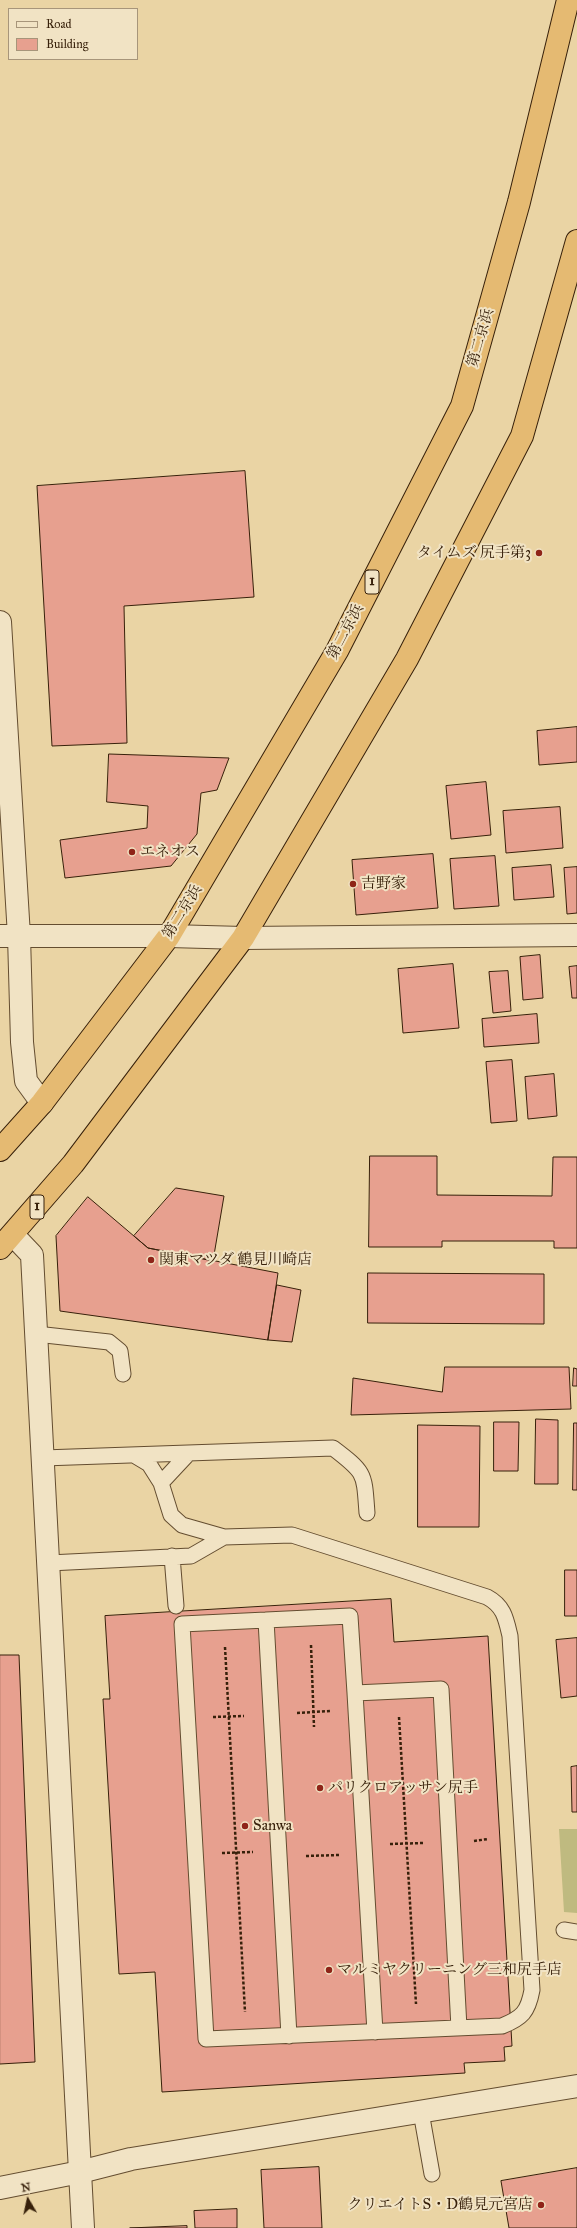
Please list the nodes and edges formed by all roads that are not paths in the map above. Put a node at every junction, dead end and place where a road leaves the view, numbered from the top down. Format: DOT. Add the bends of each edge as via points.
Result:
graph roads {
  1 [pos="568,0"];
  2 [pos="577,242"];
  3 [pos="0,622"];
  4 [pos="577,935"];
  5 [pos="9,936"];
  6 [pos="169,936"];
  7 [pos="243,938"];
  8 [pos="42,1103"];
  9 [pos="0,1150"];
  10 [pos="7,1242"];
  11 [pos="36,1334"];
  12 [pos="124,1374"];
  13 [pos="189,1453"];
  14 [pos="134,1455"];
  15 [pos="43,1458"];
  16 [pos="161,1483"];
  17 [pos="367,1513"];
  18 [pos="224,1537"];
  19 [pos="172,1556"];
  20 [pos="49,1563"];
  21 [pos="176,1606"];
  22 [pos="266,1620"];
  23 [pos="355,1693"];
  24 [pos="459,2028"];
  25 [pos="374,2032"];
  26 [pos="289,2036"];
  27 [pos="577,2086"];
  28 [pos="421,2112"];
  29 [pos="80,2172"];
  30 [pos="432,2174"];
  31 [pos="0,2188"];
  32 [pos="83,2228"];
  1 -- 6 [label="highway, 第二京浜 / 1" via="519,202 462,406 337,651"];
  2 -- 7 [label="highway, 1" via="522,436 407,660"];
  3 -- 5 [label="street"];
  4 -- 7 [label="street"];
  5 -- 6 [label="street"];
  5 -- 8 [label="street" via="26,1082"];
  6 -- 7 [label="street"];
  6 -- 8 [label="highway, 第二京浜 / 1"];
  7 -- 10 [label="highway, 1" via="73,1164"];
  8 -- 9 [label="highway, 第二京浜 / 1"];
  10 -- 11 [label="street" via="32,1256"];
  11 -- 12 [label="lane" via="109,1342 120,1351"];
  11 -- 15 [label="street"];
  13 -- 14 [label="lane"];
  13 -- 16 [label="lane"];
  13 -- 17 [label="lane" via="333,1448 357,1466 364,1480"];
  14 -- 15 [label="lane"];
  14 -- 16 [label="lane" via="149,1464"];
  15 -- 20 [label="street"];
  16 -- 18 [label="lane" via="171,1515 182,1525"];
  18 -- 19 [label="lane" via="191,1556"];
  18 -- 24 [label="lane" via="292,1535 487,1597 497,1602 506,1616 510,1636 532,1990 529,2005 518,2020 502,2026"];
  19 -- 20 [label="lane"];
  19 -- 21 [label="lane"];
  20 -- 29 [label="street"];
  22 -- 23 [label="lane" via="350,1616"];
  22 -- 26 [label="lane"];
  22 -- 26 [label="lane" via="182,1624 187,1733 206,2039"];
  23 -- 24 [label="lane" via="441,1689"];
  23 -- 25 [label="lane"];
  24 -- 25 [label="lane"];
  25 -- 26 [label="lane"];
  27 -- 28 [label="street"];
  28 -- 29 [label="street" via="131,2159"];
  28 -- 30 [label="lane"];
  29 -- 31 [label="street"];
  29 -- 32 [label="street"];
}
